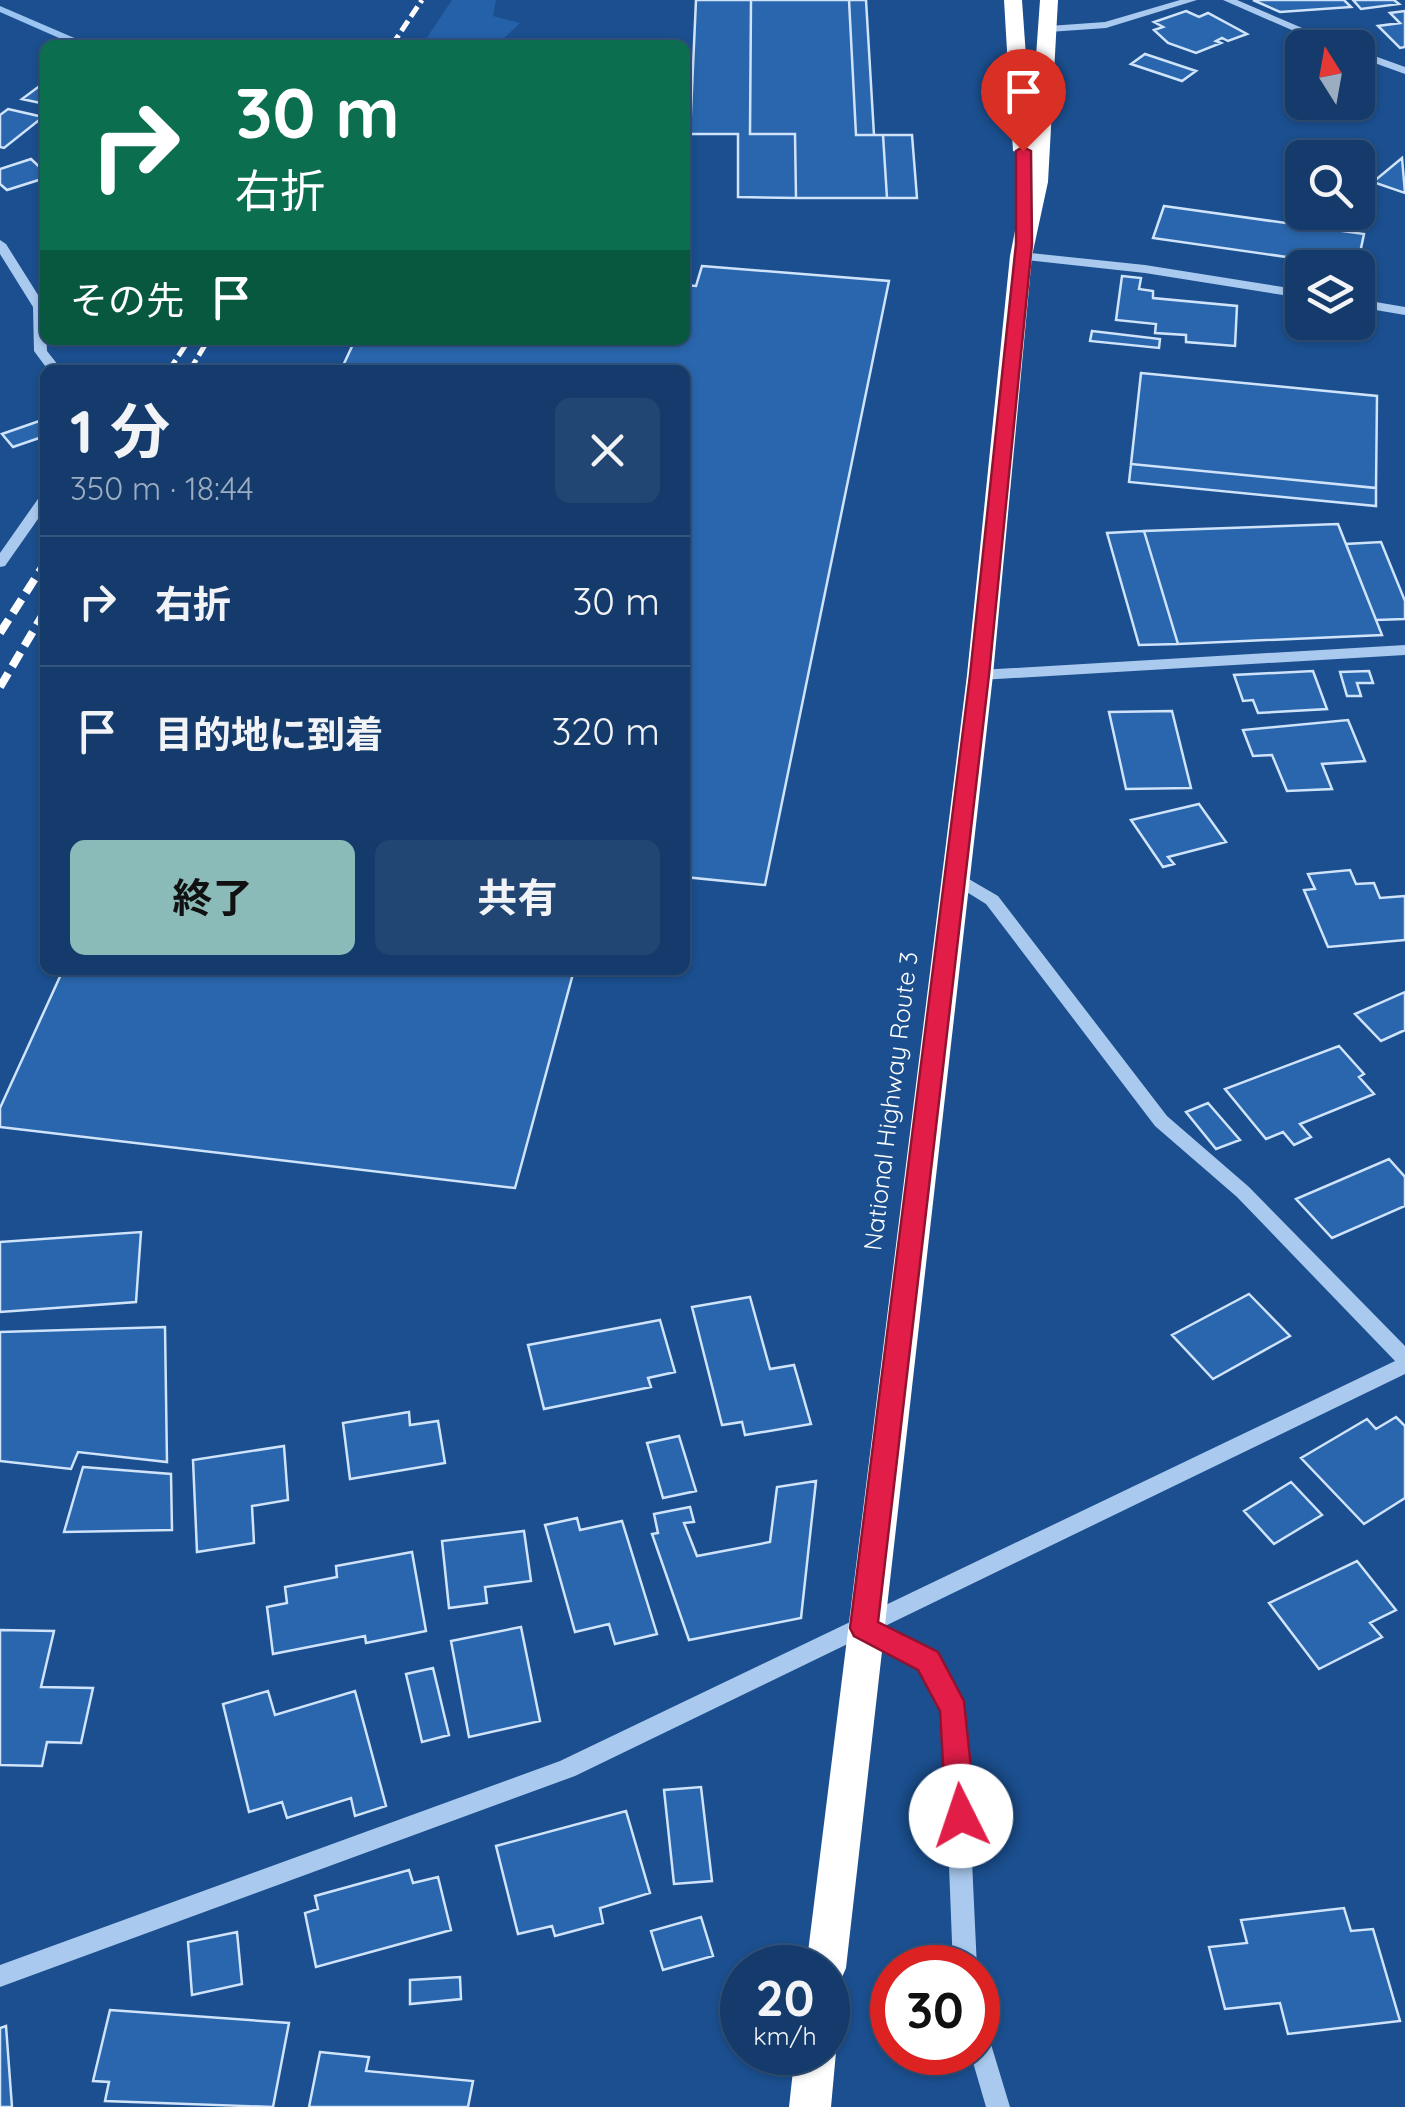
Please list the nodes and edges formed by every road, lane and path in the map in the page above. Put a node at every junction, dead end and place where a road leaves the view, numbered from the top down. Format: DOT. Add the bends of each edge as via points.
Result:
graph roads {
  1 [pos="1013,0"];
  2 [pos="1049,0"];
  3 [pos="1192,0"];
  4 [pos="1228,0"];
  5 [pos="1049,29"];
  6 [pos="1300,30"];
  7 [pos="1375,60"];
  8 [pos="1405,71"];
  9 [pos="0,244"];
  10 [pos="1023,250"];
  11 [pos="1285,291"];
  12 [pos="1375,306"];
  13 [pos="1405,311"];
  14 [pos="40,329"];
  15 [pos="40,506"];
  16 [pos="0,562"];
  17 [pos="1405,650"];
  18 [pos="980,675"];
  19 [pos="955,876"];
  20 [pos="1403,1368"];
  21 [pos="864,1628"];
  22 [pos="829,1945"];
  23 [pos="964,1945"];
  24 [pos="0,1976"];
  25 [pos="813,2075"];
  26 [pos="988,2075"];
  27 [pos="810,2107"];
  28 [pos="998,2107"];
  1 -- 10 [label="highway, National Highway Route 3" via="1023,120"];
  2 -- 5 [label="highway, National Highway Route 3"];
  3 -- 5 [label="street" via="1106,25"];
  4 -- 6 [label="street"];
  5 -- 10 [label="highway, National Highway Route 3" via="1038,182"];
  7 -- 8 [label="street"];
  9 -- 14 [label="street" via="39,307"];
  10 -- 11 [label="street"];
  10 -- 18 [label="highway, National Highway Route 3"];
  12 -- 13 [label="street"];
  15 -- 16 [label="street"];
  17 -- 18 [label="street"];
  18 -- 19 [label="highway, National Highway Route 3"];
  19 -- 20 [label="street" via="992,900 1161,1121 1243,1192"];
  19 -- 21 [label="highway, National Highway Route 3"];
  20 -- 21 [label="street"];
  21 -- 22 [label="highway, National Highway Route 3"];
  21 -- 23 [label="street" via="928,1661 954,1710"];
  21 -- 24 [label="street" via="567,1769"];
  25 -- 27 [label="highway"];
  26 -- 28 [label="street"];
}
